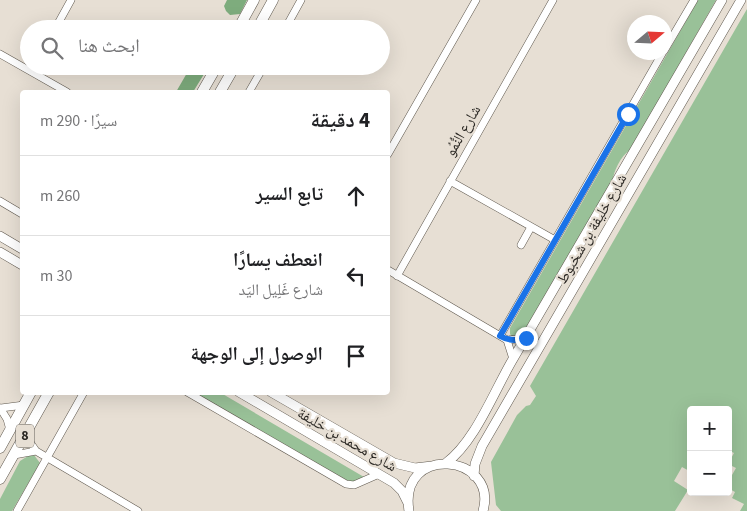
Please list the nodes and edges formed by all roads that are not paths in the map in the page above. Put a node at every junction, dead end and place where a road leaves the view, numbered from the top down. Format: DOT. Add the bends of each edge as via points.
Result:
graph roads {
  1 [pos="71,0"];
  2 [pos="254,0"];
  3 [pos="273,0"];
  4 [pos="301,0"];
  5 [pos="476,0"];
  6 [pos="553,0"];
  7 [pos="694,0"];
  8 [pos="722,0"];
  9 [pos="742,0"];
  10 [pos="60,20"];
  11 [pos="243,20"];
  12 [pos="261,20"];
  13 [pos="290,20"];
  14 [pos="672,38"];
  15 [pos="0,54"];
  16 [pos="659,60"];
  17 [pos="20,63"];
  18 [pos="41,75"];
  19 [pos="212,75"];
  20 [pos="230,75"];
  21 [pos="259,75"];
  22 [pos="64,90"];
  23 [pos="203,90"];
  24 [pos="221,90"];
  25 [pos="250,90"];
  26 [pos="390,150"];
  27 [pos="450,181"];
  28 [pos="0,201"];
  29 [pos="20,213"];
  30 [pos="531,227"];
  31 [pos="0,236"];
  32 [pos="555,240"];
  33 [pos="521,245"];
  34 [pos="20,249"];
  35 [pos="3,256"];
  36 [pos="20,264"];
  37 [pos="390,271"];
  38 [pos="397,276"];
  39 [pos="504,338"];
  40 [pos="526,338"];
  41 [pos="513,358"];
  42 [pos="29,395"];
  43 [pos="48,395"];
  44 [pos="82,395"];
  45 [pos="192,395"];
  46 [pos="244,395"];
  47 [pos="275,395"];
  48 [pos="24,405"];
  49 [pos="1,408"];
  50 [pos="10,430"];
  51 [pos="26,435"];
  52 [pos="0,448"];
  53 [pos="36,451"];
  54 [pos="14,455"];
  55 [pos="48,458"];
  56 [pos="446,463"];
  57 [pos="432,466"];
  58 [pos="379,474"];
  59 [pos="474,476"];
  60 [pos="0,479"];
  61 [pos="408,507"];
  62 [pos="485,510"];
  63 [pos="16,511"];
  64 [pos="138,511"];
  1 -- 10 [label="street"];
  2 -- 11 [label="highway"];
  3 -- 12 [label="highway"];
  4 -- 13 [label="street"];
  5 -- 26 [label="street"];
  6 -- 27 [label="street, شارع النُّمُو"];
  7 -- 14 [label="street"];
  8 -- 40 [label="main road, شارع خليفة بن شخبوط"];
  9 -- 59 [label="main road, شارع خليفة بن شخبوط" via="482,446"];
  15 -- 17 [label="street"];
  16 -- 32 [label="street"];
  18 -- 22 [label="street"];
  19 -- 23 [label="highway"];
  20 -- 24 [label="highway"];
  21 -- 25 [label="street"];
  27 -- 30 [label="street"];
  27 -- 38 [label="street, شارع النُّمُو"];
  28 -- 29 [label="street"];
  30 -- 32 [label="street"];
  30 -- 33 [label="street"];
  31 -- 34 [label="main road"];
  32 -- 39 [label="street"];
  35 -- 36 [label="main road"];
  37 -- 38 [label="street"];
  38 -- 39 [label="street"];
  39 -- 40 [label="street"];
  39 -- 41 [label="street"];
  40 -- 41 [label="main road, شارع خليفة بن شخبوط"];
  41 -- 56 [label="main road, شارع خليفة بن شخبوط" via="469,440"];
  42 -- 48 [label="highway, 8"];
  43 -- 51 [label="highway, 8"];
  44 -- 55 [label="street"];
  45 -- 58 [label="street" via="346,484 354,485"];
  46 -- 58 [label="main road, شارع محمد بن خليفة"];
  47 -- 57 [label="main road, شارع محمد بن خليفة" via="394,463 415,468"];
  48 -- 49 [label="street"];
  48 -- 50 [label="highway, 8"];
  49 -- 50 [label="street"];
  50 -- 52 [label="highway, 8"];
  51 -- 53 [label="street"];
  51 -- 54 [label="highway, 8"];
  53 -- 54 [label="street"];
  53 -- 55 [label="street"];
  54 -- 60 [label="highway, 8"];
  55 -- 63 [label="street"];
  55 -- 64 [label="street"];
  56 -- 57 [label="main road, شارع محمد بن خليفة"];
  56 -- 59 [label="main road" via="466,469"];
  57 -- 61 [label="main road" via="414,481 409,491"];
  58 -- 61 [label="main road, شارع محمد بن خليفة" via="402,491"];
  59 -- 62 [label="main road" via="481,485"];
}
